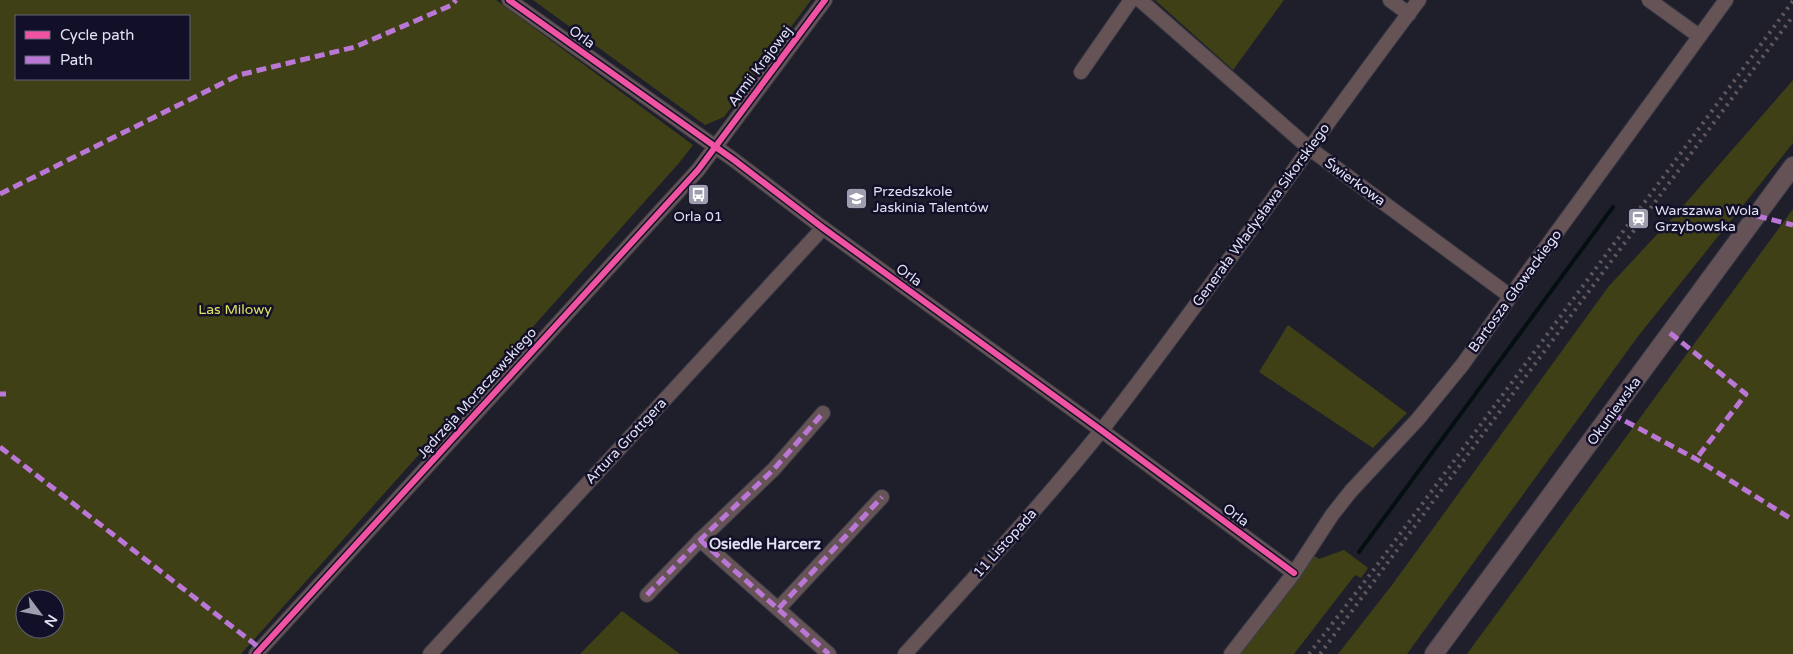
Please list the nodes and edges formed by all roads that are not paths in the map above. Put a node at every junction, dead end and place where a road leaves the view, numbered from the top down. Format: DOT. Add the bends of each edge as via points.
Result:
graph roads {
  1 [pos="509,0"];
  2 [pos="825,0"];
  3 [pos="1132,0"];
  4 [pos="1140,0"];
  5 [pos="1390,0"];
  6 [pos="1419,0"];
  7 [pos="1650,0"];
  8 [pos="1726,0"];
  9 [pos="1409,14"];
  10 [pos="1699,36"];
  11 [pos="1081,72"];
  12 [pos="715,147"];
  13 [pos="1309,148"];
  14 [pos="1793,166"];
  15 [pos="823,228"];
  16 [pos="1510,296"];
  17 [pos="822,413"];
  18 [pos="1101,430"];
  19 [pos="882,497"];
  20 [pos="700,540"];
  21 [pos="1294,573"];
  22 [pos="647,595"];
  23 [pos="779,608"];
  24 [pos="261,652"];
  25 [pos="430,654"];
  26 [pos="829,654"];
  27 [pos="905,654"];
  28 [pos="1231,654"];
  29 [pos="1434,654"];
  1 -- 12 [label="street, Orla"];
  2 -- 12 [label="street, Armii Krajowej"];
  3 -- 11 [label="street"];
  4 -- 13 [label="street, Świerkowa"];
  5 -- 9 [label="street"];
  6 -- 9 [label="street, Generała Władysława Sikorskiego"];
  7 -- 10 [label="street"];
  8 -- 10 [label="street, Bartosza Głowackiego"];
  9 -- 13 [label="street, Generała Władysława Sikorskiego"];
  10 -- 16 [label="street, Bartosza Głowackiego"];
  12 -- 15 [label="street, Orla"];
  12 -- 24 [label="street, Jędrzeja Moraczewskiego" via="698,170"];
  13 -- 16 [label="street, Świerkowa"];
  13 -- 18 [label="street, Generała Władysława Sikorskiego"];
  14 -- 29 [label="main road, Okuniewska"];
  15 -- 18 [label="street, Orla"];
  15 -- 25 [label="street, Artura Grottgera"];
  16 -- 21 [label="street, Bartosza Głowackiego" via="1442,390 1332,515"];
  17 -- 20 [label="street" via="774,470"];
  18 -- 21 [label="street, Orla"];
  18 -- 27 [label="street, 11 Listopada" via="1044,500"];
  19 -- 23 [label="street"];
  20 -- 22 [label="street"];
  20 -- 23 [label="street"];
  21 -- 28 [label="street, Bartosza Głowackiego"];
  23 -- 26 [label="street"];
}
